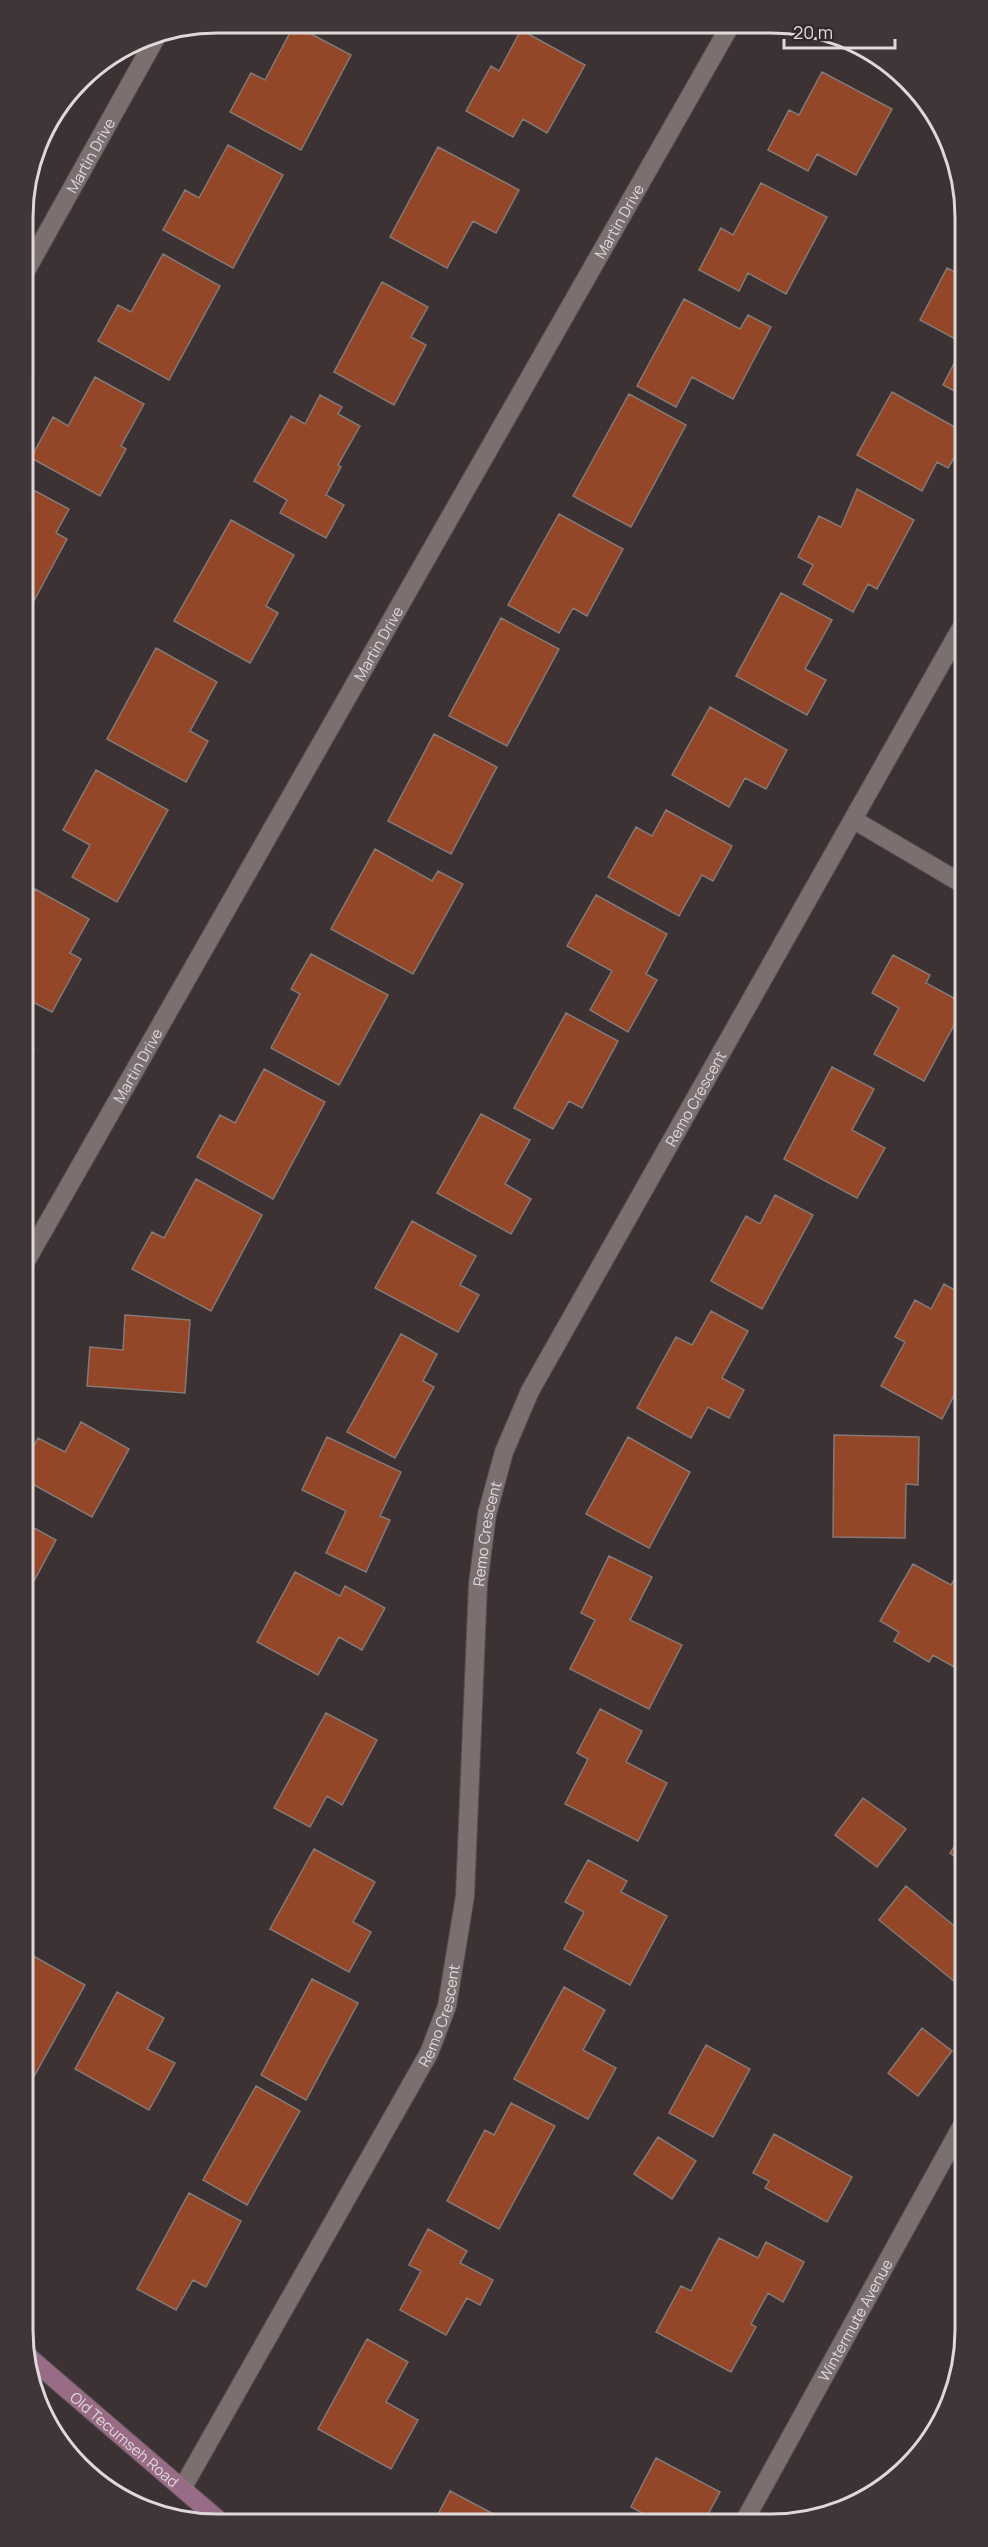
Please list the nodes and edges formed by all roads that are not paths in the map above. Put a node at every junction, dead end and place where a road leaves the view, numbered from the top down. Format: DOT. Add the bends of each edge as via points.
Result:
graph roads {
  1 [pos="726,33"];
  2 [pos="152,45"];
  3 [pos="33,258"];
  4 [pos="955,639"];
  5 [pos="854,820"];
  6 [pos="955,879"];
  7 [pos="33,1247"];
  8 [pos="955,2138"];
  9 [pos="37,2363"];
  10 [pos="183,2487"];
  11 [pos="212,2514"];
  12 [pos="748,2514"];
  1 -- 7 [label="street, Martin Drive"];
  2 -- 3 [label="street, Martin Drive"];
  4 -- 5 [label="street, Remo Crescent"];
  5 -- 6 [label="street"];
  5 -- 10 [label="street, Remo Crescent" via="535,1381 504,1452 487,1514 478,1584 465,1896 447,2006 429,2053"];
  8 -- 12 [label="street, Wintermute Avenue"];
  9 -- 10 [label="main road, Old Tecumseh Road"];
  10 -- 11 [label="main road, Old Tecumseh Road"];
}
